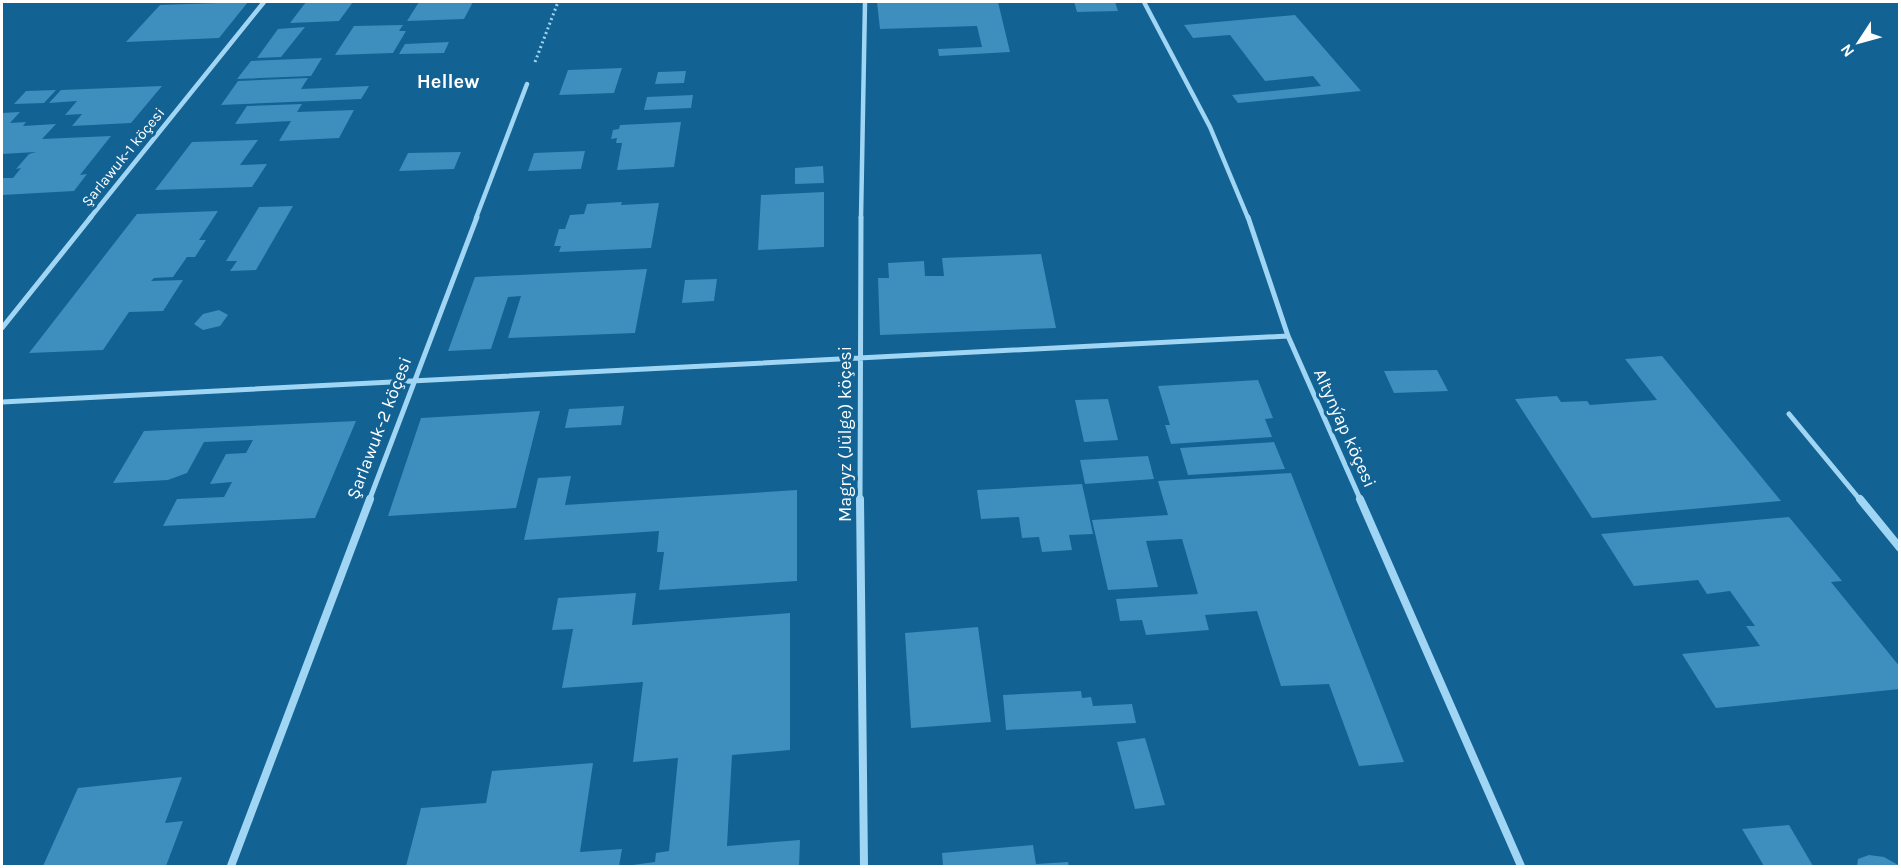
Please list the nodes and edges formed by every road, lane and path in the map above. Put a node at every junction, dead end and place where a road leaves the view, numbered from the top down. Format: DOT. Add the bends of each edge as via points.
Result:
graph roads {
  1 [pos="264,2"];
  2 [pos="558,2"];
  3 [pos="865,2"];
  4 [pos="1144,2"];
  5 [pos="527,84"];
  6 [pos="2,328"];
  7 [pos="1288,336"];
  8 [pos="859,356"];
  9 [pos="413,381"];
  10 [pos="2,402"];
  11 [pos="1789,414"];
  12 [pos="1899,548"];
  13 [pos="231,867"];
  14 [pos="864,867"];
  15 [pos="1521,867"];
  1 -- 6 [label="street, Şarlawuk-1 köçesi"];
  2 -- 5 [label="path"];
  3 -- 8 [label="street, Magryz (Jülge) köçesi"];
  4 -- 7 [label="street, Altynýap köçesi" via="1210,127 1245,209"];
  5 -- 9 [label="street, Şarlawuk-2 köçesi"];
  7 -- 8 [label="street"];
  7 -- 15 [label="street, Altynýap köçesi"];
  8 -- 9 [label="street"];
  8 -- 14 [label="street, Magryz (Jülge) köçesi"];
  9 -- 10 [label="street"];
  9 -- 13 [label="street, Şarlawuk-2 köçesi"];
  11 -- 12 [label="street"];
}
